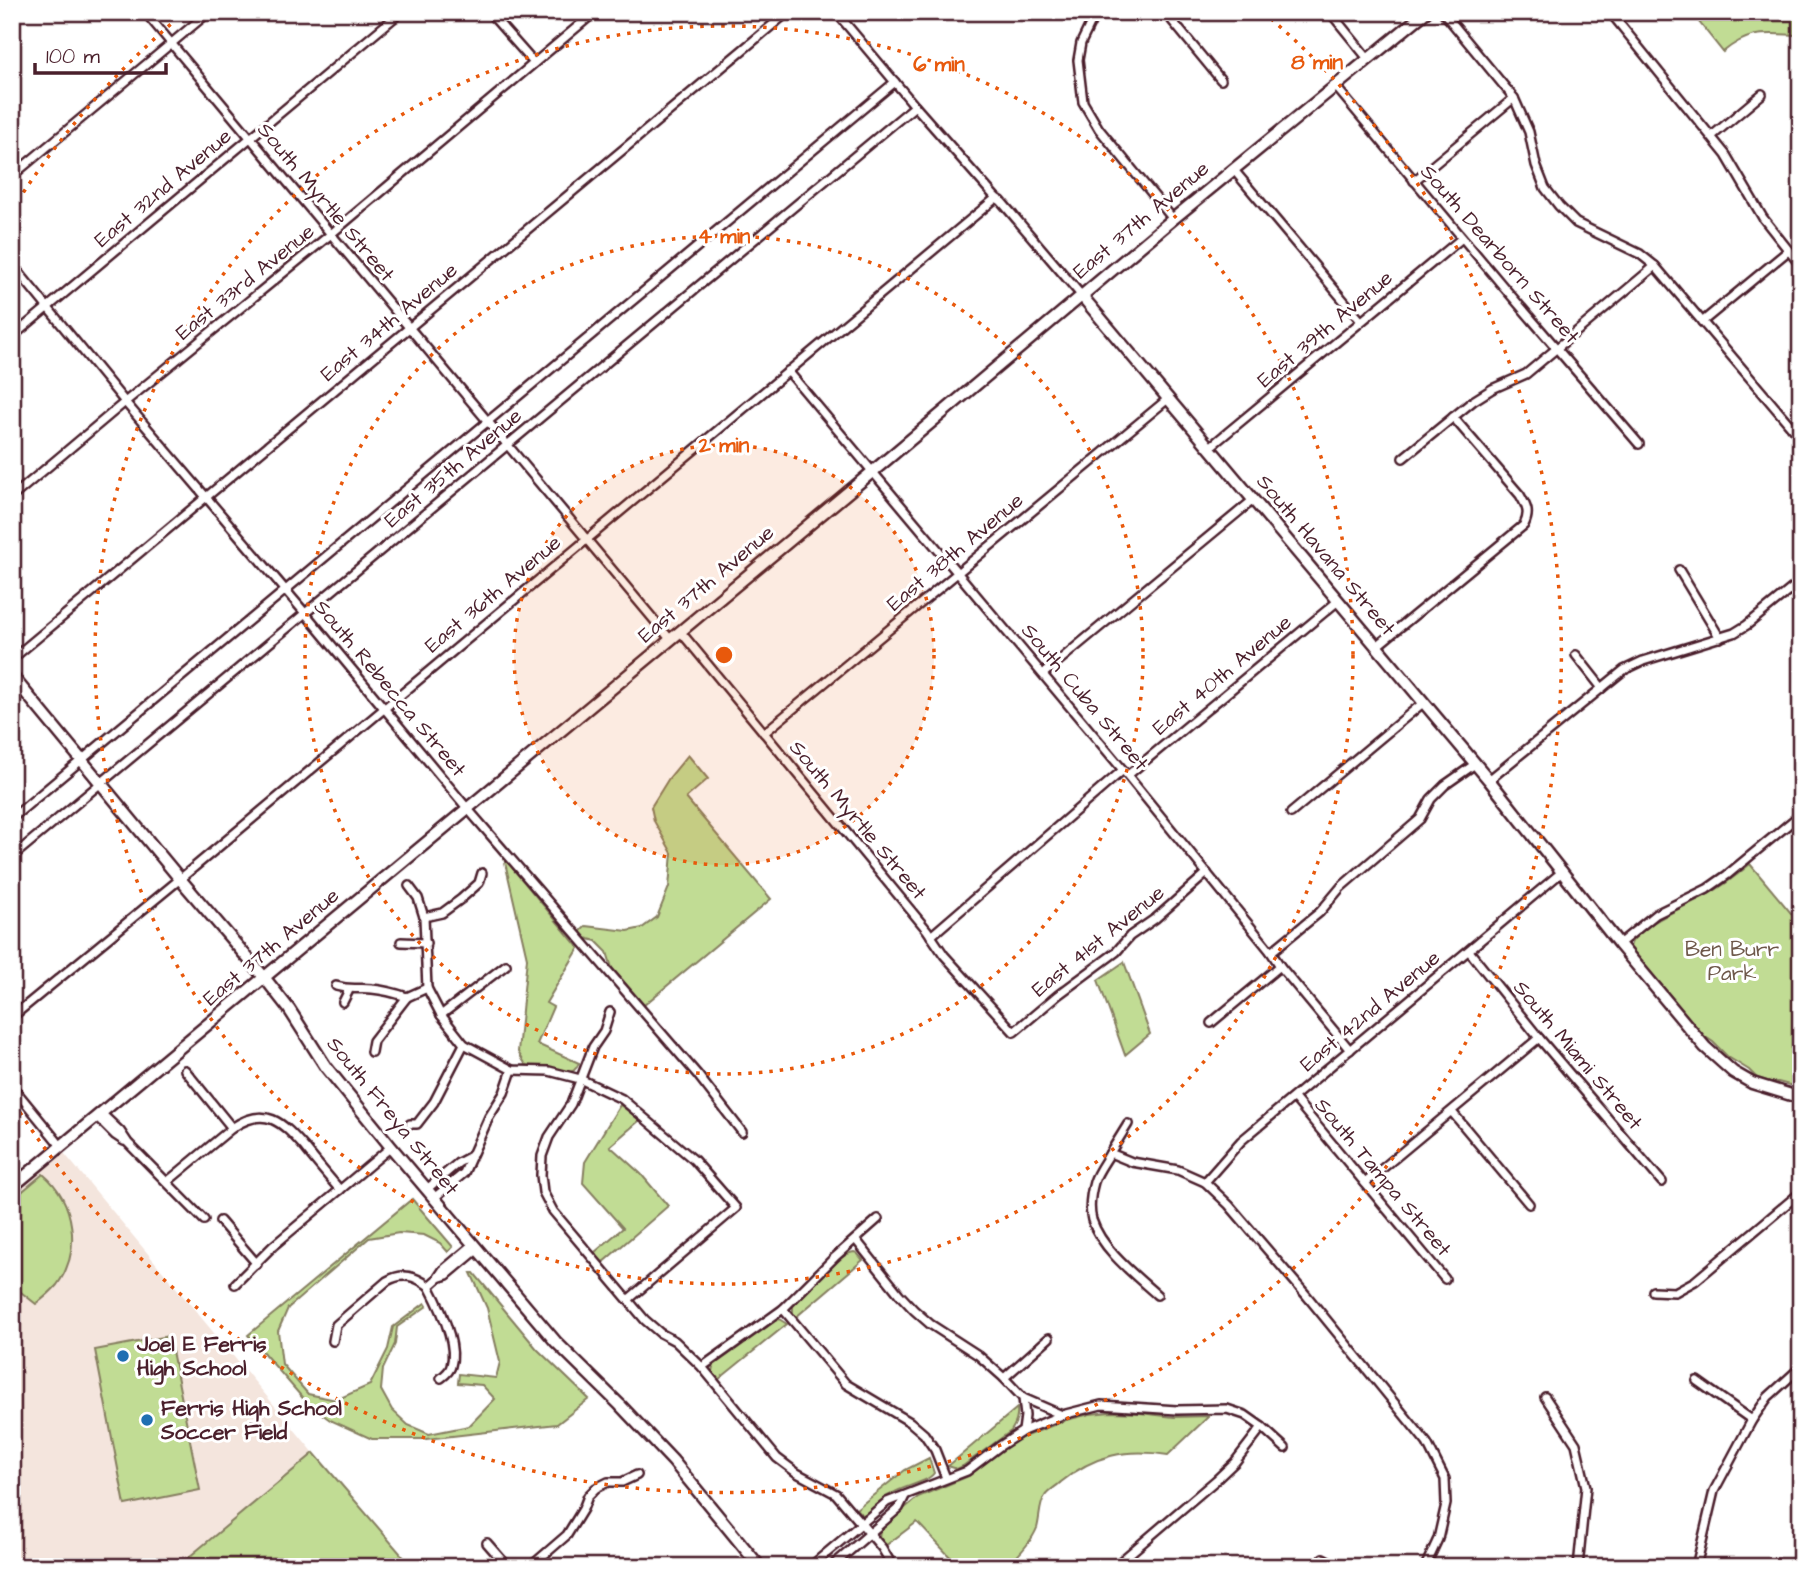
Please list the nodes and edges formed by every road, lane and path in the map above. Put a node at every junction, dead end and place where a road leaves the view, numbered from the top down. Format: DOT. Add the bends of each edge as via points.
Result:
graph roads {
  1 [pos="145,12"];
  2 [pos="209,12"];
  3 [pos="401,12"];
  4 [pos="489,12"];
  5 [pos="595,12"];
  6 [pos="788,12"];
  7 [pos="836,12"];
  8 [pos="1096,12"];
  9 [pos="1165,12"];
  10 [pos="1330,12"];
  11 [pos="1426,12"];
  12 [pos="1443,12"];
  13 [pos="1610,12"];
  14 [pos="171,44"];
  15 [pos="1369,60"];
  16 [pos="534,63"];
  17 [pos="1221,80"];
  18 [pos="895,82"];
  19 [pos="1335,87"];
  20 [pos="1762,94"];
  21 [pos="1514,98"];
  22 [pos="915,106"];
  23 [pos="1712,136"];
  24 [pos="250,138"];
  25 [pos="1233,169"];
  26 [pos="12,176"];
  27 [pos="1414,181"];
  28 [pos="996,198"];
  29 [pos="1173,219"];
  30 [pos="331,234"];
  31 [pos="1462,238"];
  32 [pos="1788,251"];
  33 [pos="12,264"];
  34 [pos="1656,266"];
  35 [pos="1801,266"];
  36 [pos="1081,295"];
  37 [pos="48,307"];
  38 [pos="1361,321"];
  39 [pos="1702,322"];
  40 [pos="409,328"];
  41 [pos="12,337"];
  42 [pos="1557,348"];
  43 [pos="788,371"];
  44 [pos="1169,398"];
  45 [pos="125,402"];
  46 [pos="1453,417"];
  47 [pos="489,422"];
  48 [pos="1795,431"];
  49 [pos="1639,444"];
  50 [pos="508,445"];
  51 [pos="1210,447"];
  52 [pos="1403,458"];
  53 [pos="873,471"];
  54 [pos="12,497"];
  55 [pos="206,497"];
  56 [pos="1253,499"];
  57 [pos="587,539"];
  58 [pos="1679,570"];
  59 [pos="957,573"];
  60 [pos="1801,580"];
  61 [pos="286,591"];
  62 [pos="1338,601"];
  63 [pos="305,614"];
  64 [pos="680,631"];
  65 [pos="1720,638"];
  66 [pos="670,639"];
  67 [pos="1377,646"];
  68 [pos="1576,656"];
  69 [pos="12,659"];
  70 [pos="1043,674"];
  71 [pos="12,676"];
  72 [pos="1602,688"];
  73 [pos="1424,702"];
  74 [pos="384,708"];
  75 [pos="764,733"];
  76 [pos="82,761"];
  77 [pos="1475,764"];
  78 [pos="1125,772"];
  79 [pos="1489,780"];
  80 [pos="102,783"];
  81 [pos="467,808"];
  82 [pos="1291,813"];
  83 [pos="1801,814"];
  84 [pos="12,818"];
  85 [pos="12,857"];
  86 [pos="1563,871"];
  87 [pos="482,873"];
  88 [pos="1207,873"];
  89 [pos="180,879"];
  90 [pos="409,886"];
  91 [pos="424,917"];
  92 [pos="931,936"];
  93 [pos="401,942"];
  94 [pos="426,943"];
  95 [pos="1619,944"];
  96 [pos="1469,951"];
  97 [pos="1271,952"];
  98 [pos="506,965"];
  99 [pos="1280,965"];
  100 [pos="264,977"];
  101 [pos="337,986"];
  102 [pos="427,988"];
  103 [pos="349,990"];
  104 [pos="407,997"];
  105 [pos="343,1002"];
  106 [pos="610,1013"];
  107 [pos="441,1015"];
  108 [pos="12,1017"];
  109 [pos="1211,1023"];
  110 [pos="1010,1030"];
  111 [pos="1539,1038"];
  112 [pos="464,1044"];
  113 [pos="1349,1050"];
  114 [pos="371,1052"];
  115 [pos="185,1070"];
  116 [pos="512,1070"];
  117 [pos="580,1079"];
  118 [pos="12,1086"];
  119 [pos="1294,1098"];
  120 [pos="1801,1098"];
  121 [pos="1452,1112"];
  122 [pos="99,1115"];
  123 [pos="1128,1125"];
  124 [pos="232,1128"];
  125 [pos="742,1132"];
  126 [pos="417,1133"];
  127 [pos="61,1146"];
  128 [pos="391,1147"];
  129 [pos="1110,1153"];
  130 [pos="472,1155"];
  131 [pos="167,1182"];
  132 [pos="1205,1182"];
  133 [pos="1365,1182"];
  134 [pos="1662,1182"];
  135 [pos="12,1187"];
  136 [pos="427,1189"];
  137 [pos="340,1190"];
  138 [pos="1801,1192"];
  139 [pos="434,1198"];
  140 [pos="1529,1204"];
  141 [pos="878,1219"];
  142 [pos="204,1220"];
  143 [pos="220,1221"];
  144 [pos="856,1240"];
  145 [pos="476,1247"];
  146 [pos="257,1264"];
  147 [pos="1445,1279"];
  148 [pos="235,1284"];
  149 [pos="429,1286"];
  150 [pos="1653,1291"];
  151 [pos="1157,1295"];
  152 [pos="629,1299"];
  153 [pos="783,1309"];
  154 [pos="1049,1338"];
  155 [pos="333,1341"];
  156 [pos="702,1367"];
  157 [pos="1801,1367"];
  158 [pos="441,1378"];
  159 [pos="1004,1378"];
  160 [pos="1697,1381"];
  161 [pos="1545,1397"];
  162 [pos="1023,1398"];
  163 [pos="1062,1415"];
  164 [pos="1752,1420"];
  165 [pos="1262,1427"];
  166 [pos="1023,1431"];
  167 [pos="1285,1448"];
  168 [pos="637,1475"];
  169 [pos="946,1478"];
  170 [pos="905,1496"];
  171 [pos="862,1524"];
  172 [pos="870,1534"];
  173 [pos="487,1543"];
  174 [pos="1322,1558"];
  175 [pos="508,1567"];
  176 [pos="530,1567"];
  177 [pos="760,1567"];
  178 [pos="810,1567"];
  179 [pos="831,1567"];
  180 [pos="893,1567"];
  181 [pos="1114,1567"];
  182 [pos="1340,1567"];
  183 [pos="1425,1567"];
  184 [pos="1578,1567"];
  185 [pos="1696,1567"];
  1 -- 14 [label="street, South Myrtle Street"];
  2 -- 14 [label="street"];
  3 -- 24 [label="street, East 32nd Avenue"];
  4 -- 16 [label="street"];
  5 -- 16 [label="street, East 33rd Avenue"];
  6 -- 40 [label="street, East 34th Avenue"];
  7 -- 18 [label="street, South Havana Street"];
  8 -- 29 [label="street" via="1078,60 1083,102 1099,129"];
  9 -- 17 [label="street"];
  10 -- 15 [label="street"];
  11 -- 15 [label="street, East 37th Avenue"];
  12 -- 21 [label="street"];
  13 -- 23 [label="street"];
  14 -- 24 [label="street, South Myrtle Street"];
  14 -- 26 [label="street"];
  15 -- 19 [label="street, East 37th Avenue"];
  16 -- 30 [label="street, East 33rd Avenue"];
  18 -- 22 [label="street, South Havana Street"];
  18 -- 47 [label="street, East 35th Avenue"];
  19 -- 25 [label="street, East 37th Avenue"];
  19 -- 27 [label="street, South Dearborn Street"];
  20 -- 23 [label="street"];
  21 -- 27 [label="street"];
  21 -- 34 [label="street" via="1545,188 1559,206 1577,223"];
  22 -- 28 [label="street, South Havana Street"];
  22 -- 50 [label="street, East 35th Avenue"];
  23 -- 32 [label="street"];
  24 -- 30 [label="street, South Myrtle Street"];
  24 -- 37 [label="street, East 32nd Avenue"];
  25 -- 29 [label="street, East 37th Avenue"];
  25 -- 38 [label="street"];
  27 -- 31 [label="street, South Dearborn Street"];
  28 -- 36 [label="street, South Havana Street"];
  28 -- 43 [label="street, East 36th Avenue"];
  29 -- 36 [label="street, East 37th Avenue"];
  30 -- 40 [label="street, South Myrtle Street"];
  30 -- 45 [label="street, East 33rd Avenue"];
  31 -- 38 [label="street, East 39th Avenue"];
  31 -- 42 [label="street, South Dearborn Street"];
  32 -- 35 [label="street"];
  32 -- 39 [label="street"];
  33 -- 37 [label="street, South Rebecca Street"];
  34 -- 39 [label="street"];
  34 -- 42 [label="street"];
  36 -- 44 [label="street, South Havana Street"];
  36 -- 53 [label="street, East 37th Avenue"];
  37 -- 41 [label="street, East 32nd Avenue"];
  37 -- 45 [label="street, South Rebecca Street"];
  38 -- 51 [label="street, East 39th Avenue"];
  39 -- 48 [label="street"];
  40 -- 47 [label="street, South Myrtle Street"];
  40 -- 55 [label="street, East 34th Avenue"];
  42 -- 46 [label="street" via="1526,374 1492,389"];
  42 -- 49 [label="street, South Dearborn Street"];
  43 -- 53 [label="street, South Cuba Street"];
  43 -- 57 [label="street, East 36th Avenue"];
  44 -- 51 [label="street, South Havana Street"];
  44 -- 59 [label="street, East 38th Avenue"];
  45 -- 54 [label="street, East 33rd Avenue"];
  45 -- 55 [label="street, South Rebecca Street"];
  46 -- 52 [label="street"];
  46 -- 67 [label="street" via="1520,495 1528,517 1524,526"];
  47 -- 50 [label="street, South Myrtle Street"];
  47 -- 61 [label="street, East 35th Avenue"];
  50 -- 57 [label="street, South Myrtle Street"];
  50 -- 63 [label="street, East 35th Avenue"];
  51 -- 56 [label="street, South Havana Street"];
  53 -- 59 [label="street, South Cuba Street"];
  53 -- 64 [label="street, East 37th Avenue"];
  55 -- 61 [label="street, South Rebecca Street"];
  55 -- 69 [label="street, East 34th Avenue"];
  56 -- 62 [label="street, South Havana Street"];
  56 -- 70 [label="street"];
  57 -- 66 [label="street, South Myrtle Street"];
  57 -- 74 [label="street, East 36th Avenue"];
  58 -- 65 [label="street"];
  59 -- 70 [label="street, South Cuba Street"];
  59 -- 75 [label="street, East 38th Avenue"];
  60 -- 65 [label="street" via="1747,625"];
  61 -- 63 [label="street, South Rebecca Street"];
  61 -- 76 [label="street, East 35th Avenue"];
  62 -- 67 [label="street, South Havana Street"];
  62 -- 78 [label="street, East 40th Avenue"];
  63 -- 74 [label="street, South Rebecca Street"];
  63 -- 80 [label="street, East 35th Avenue"];
  64 -- 66 [label="street, East 37th Avenue"];
  64 -- 75 [label="street, South Myrtle Street"];
  65 -- 72 [label="street" via="1643,660"];
  66 -- 81 [label="street, East 37th Avenue"];
  67 -- 73 [label="street, South Havana Street"];
  68 -- 72 [label="street"];
  70 -- 78 [label="street, South Cuba Street"];
  71 -- 76 [label="street, South Freya Street"];
  72 -- 79 [label="street"];
  73 -- 77 [label="street, South Havana Street"];
  73 -- 82 [label="street"];
  74 -- 81 [label="street, South Rebecca Street"];
  74 -- 89 [label="street, East 36th Avenue"];
  75 -- 92 [label="street, South Myrtle Street"];
  76 -- 80 [label="street, South Freya Street"];
  76 -- 84 [label="street, East 35th Avenue"];
  77 -- 79 [label="street, South Havana Street"];
  77 -- 97 [label="street" via="1445,785 1420,819"];
  78 -- 88 [label="street, South Cuba Street"];
  78 -- 92 [label="street, East 40th Avenue"];
  79 -- 86 [label="street, South Havana Street"];
  80 -- 85 [label="street, East 35th Avenue"];
  80 -- 89 [label="street, South Freya Street"];
  81 -- 100 [label="street, East 37th Avenue"];
  81 -- 125 [label="street, South Rebecca Street"];
  83 -- 95 [label="street" via="1727,875 1656,914"];
  86 -- 95 [label="street, South Havana Street"];
  86 -- 96 [label="street, East 42nd Avenue"];
  87 -- 91 [label="street" via="479,883 442,913"];
  88 -- 97 [label="street, South Cuba Street"];
  88 -- 110 [label="street, East 41st Avenue" via="1021,1028"];
  89 -- 100 [label="street, South Freya Street"];
  89 -- 108 [label="street, East 36th Avenue"];
  90 -- 91 [label="street"];
  91 -- 94 [label="street"];
  92 -- 110 [label="street, South Myrtle Street"];
  93 -- 94 [label="street"];
  94 -- 102 [label="street"];
  95 -- 120 [label="street, South Havana Street" via="1722,1063 1752,1083"];
  96 -- 111 [label="street, South Miami Street"];
  96 -- 113 [label="street, East 42nd Avenue"];
  97 -- 99 [label="street, South Cuba Street"];
  98 -- 107 [label="street"];
  99 -- 109 [label="street"];
  99 -- 113 [label="street, South Cuba Street"];
  100 -- 122 [label="street, East 37th Avenue"];
  100 -- 128 [label="street, South Freya Street" via="326,1067"];
  101 -- 103 [label="street"];
  102 -- 104 [label="street"];
  102 -- 107 [label="street"];
  103 -- 104 [label="street" via="369,988"];
  103 -- 105 [label="street"];
  104 -- 114 [label="street" via="373,1041"];
  106 -- 117 [label="street"];
  107 -- 112 [label="street"];
  111 -- 121 [label="street"];
  111 -- 134 [label="street, South Miami Street"];
  112 -- 116 [label="street"];
  112 -- 126 [label="street" via="434,1102 414,1124"];
  113 -- 119 [label="street, East 42nd Avenue"];
  115 -- 124 [label="street"];
  116 -- 117 [label="street" via="549,1071"];
  116 -- 130 [label="street"];
  117 -- 152 [label="street" via="542,1156 543,1192 553,1211"];
  117 -- 152 [label="street" via="622,1098 701,1167 736,1208"];
  118 -- 127 [label="street"];
  119 -- 132 [label="street, East 42nd Avenue" via="1241,1141"];
  119 -- 133 [label="street, South Tampa Street"];
  121 -- 133 [label="street"];
  121 -- 140 [label="street"];
  122 -- 127 [label="street, East 37th Avenue"];
  122 -- 131 [label="street"];
  123 -- 129 [label="street"];
  124 -- 131 [label="street"];
  124 -- 137 [label="street" via="260,1117 279,1122"];
  127 -- 135 [label="street, East 37th Avenue"];
  128 -- 136 [label="street, South Freya Street"];
  128 -- 137 [label="street"];
  129 -- 132 [label="street" via="1178,1170"];
  129 -- 151 [label="street" via="1095,1179 1092,1219 1103,1242"];
  130 -- 136 [label="street"];
  130 -- 139 [label="street" via="464,1173"];
  131 -- 142 [label="street"];
  132 -- 183 [label="street" via="1307,1296 1427,1443 1445,1479 1446,1504"];
  133 -- 147 [label="street, South Tampa Street"];
  136 -- 139 [label="street, South Freya Street"];
  137 -- 146 [label="street"];
  138 -- 150 [label="street" via="1695,1281 1675,1292"];
  139 -- 145 [label="street, South Freya Street"];
  141 -- 144 [label="street"];
  143 -- 146 [label="street"];
  144 -- 153 [label="street"];
  144 -- 159 [label="street" via="914,1310"];
  145 -- 149 [label="street"];
  145 -- 177 [label="street, South Freya Street" via="556,1342 673,1461"];
  146 -- 148 [label="street"];
  149 -- 155 [label="street" via="404,1275 387,1281 336,1325"];
  149 -- 158 [label="street" via="443,1315 453,1355 448,1373"];
  152 -- 156 [label="street" via="645,1320"];
  153 -- 156 [label="street"];
  153 -- 169 [label="street" via="846,1384 924,1434"];
  154 -- 159 [label="street"];
  156 -- 171 [label="street" via="777,1458 836,1494"];
  157 -- 164 [label="street"];
  159 -- 162 [label="street"];
  160 -- 164 [label="street"];
  161 -- 184 [label="street" via="1576,1444 1586,1487"];
  162 -- 163 [label="street"];
  162 -- 166 [label="street"];
  163 -- 165 [label="street" via="1101,1405 1227,1409"];
  163 -- 166 [label="street"];
  164 -- 185 [label="street" via="1714,1491"];
  165 -- 167 [label="street"];
  165 -- 181 [label="street" via="1226,1471"];
  166 -- 169 [label="street" via="967,1471"];
  168 -- 176 [label="street" via="596,1488 567,1535"];
  169 -- 170 [label="street"];
  170 -- 171 [label="street" via="887,1502"];
  170 -- 172 [label="street" via="900,1508"];
  171 -- 172 [label="street"];
  171 -- 178 [label="street"];
  172 -- 179 [label="street"];
  172 -- 180 [label="street"];
  173 -- 175 [label="street"];
  174 -- 182 [label="street"];
}
